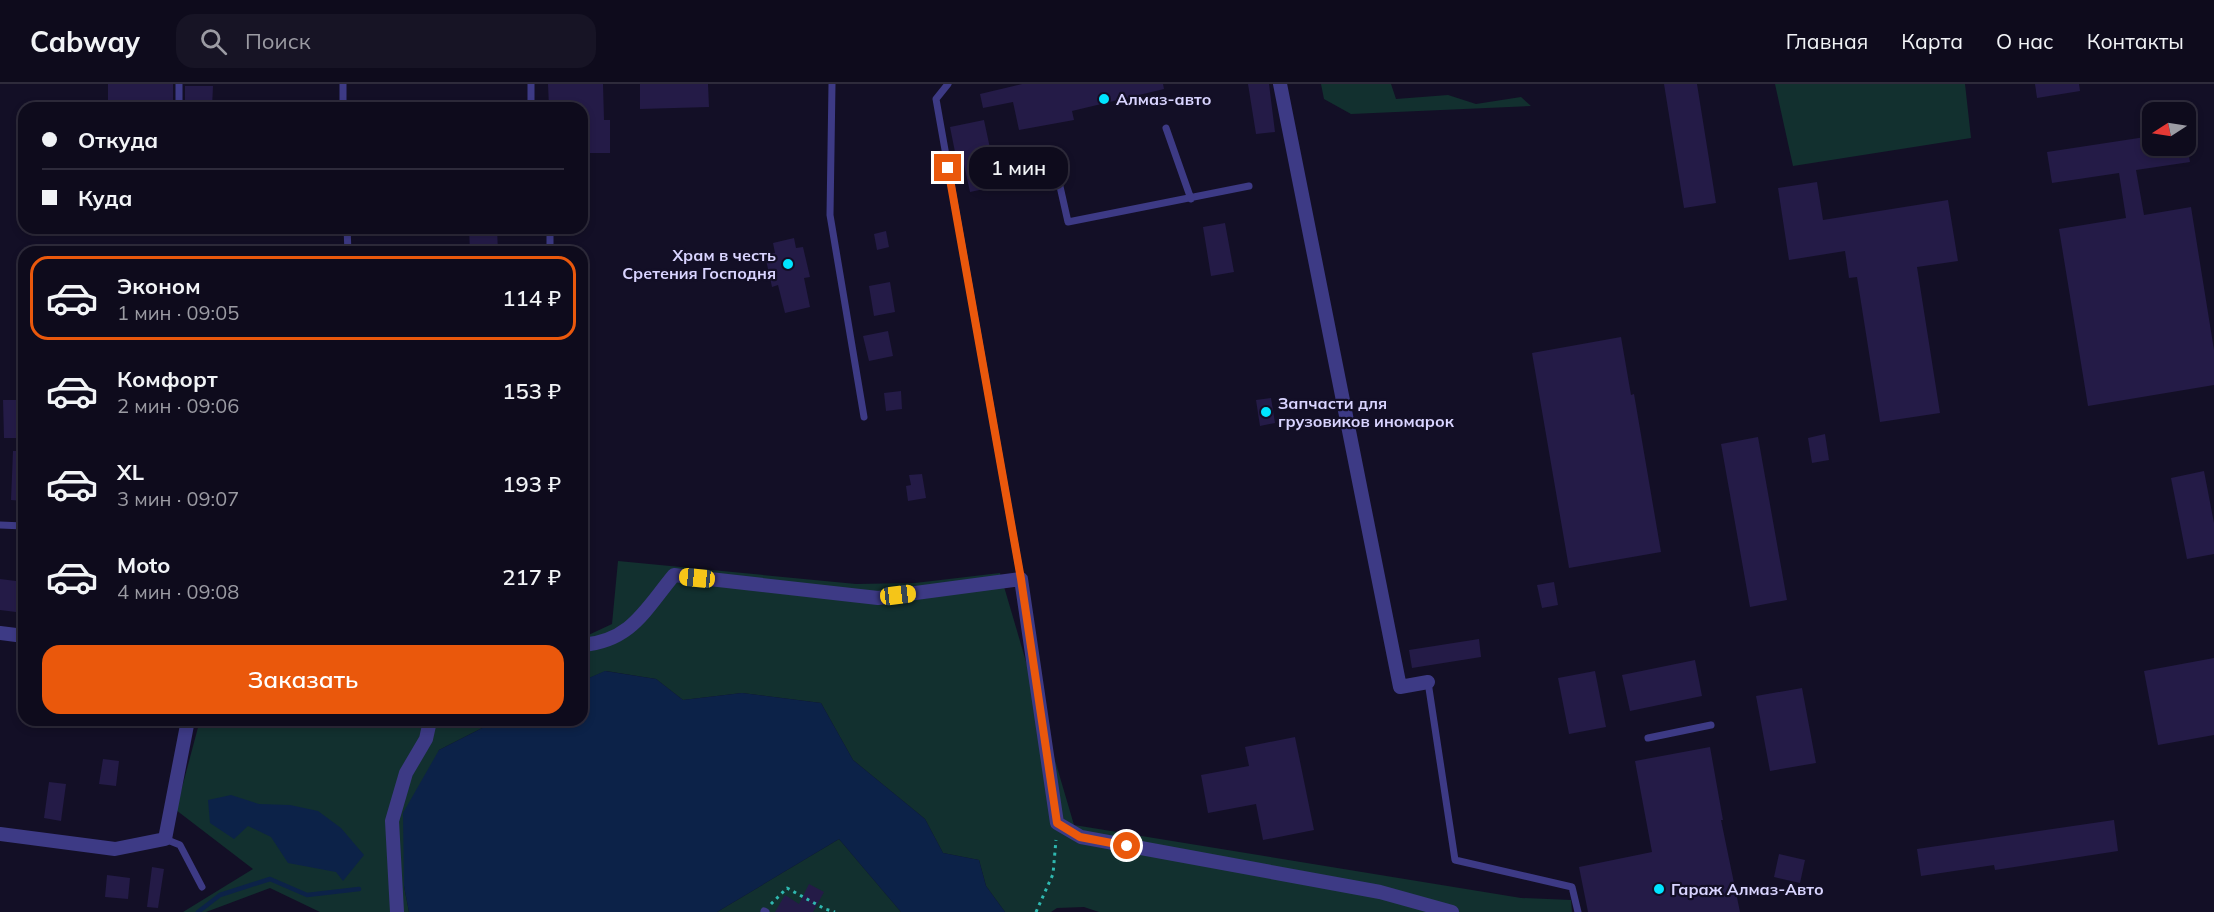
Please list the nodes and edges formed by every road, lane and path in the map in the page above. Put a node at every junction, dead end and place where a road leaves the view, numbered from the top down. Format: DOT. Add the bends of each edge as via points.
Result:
graph roads {
  1 [pos="178,84"];
  2 [pos="343,84"];
  3 [pos="531,84"];
  4 [pos="832,84"];
  5 [pos="948,84"];
  6 [pos="1280,84"];
  7 [pos="179,102"];
  8 [pos="344,102"];
  9 [pos="531,102"];
  10 [pos="1166,128"];
  11 [pos="1052,151"];
  12 [pos="1249,186"];
  13 [pos="1191,199"];
  14 [pos="864,417"];
  15 [pos="0,525"];
  16 [pos="18,526"];
  17 [pos="1021,579"];
  18 [pos="0,633"];
  19 [pos="18,635"];
  20 [pos="588,645"];
  21 [pos="1428,681"];
  22 [pos="1711,724"];
  23 [pos="187,726"];
  24 [pos="429,726"];
  25 [pos="1648,738"];
  26 [pos="1057,823"];
  27 [pos="0,834"];
  28 [pos="165,839"];
  29 [pos="202,887"];
  30 [pos="765,911"];
  31 [pos="396,912"];
  32 [pos="835,912"];
  33 [pos="1036,912"];
  34 [pos="1452,912"];
  35 [pos="1578,912"];
  1 -- 7 [label="lane"];
  2 -- 8 [label="lane"];
  3 -- 9 [label="lane"];
  4 -- 14 [label="lane" via="830,215"];
  5 -- 17 [label="lane" via="936,99"];
  6 -- 21 [label="street" via="1400,687"];
  10 -- 13 [label="lane"];
  11 -- 13 [label="lane" via="1068,222"];
  12 -- 13 [label="lane"];
  15 -- 16 [label="lane"];
  17 -- 20 [label="street" via="878,598 674,575 629,630 601,644"];
  17 -- 26 [label="street"];
  18 -- 19 [label="street"];
  21 -- 35 [label="lane" via="1455,860 1572,887"];
  22 -- 25 [label="lane"];
  23 -- 28 [label="street"];
  24 -- 31 [label="street" via="426,739 406,773 392,821"];
  26 -- 33 [label="path" via="1053,874"];
  26 -- 34 [label="street" via="1080,837 1380,892"];
  27 -- 28 [label="street" via="115,849"];
  28 -- 29 [label="lane" via="180,845"];
  30 -- 32 [label="path" via="787,888"];
}
